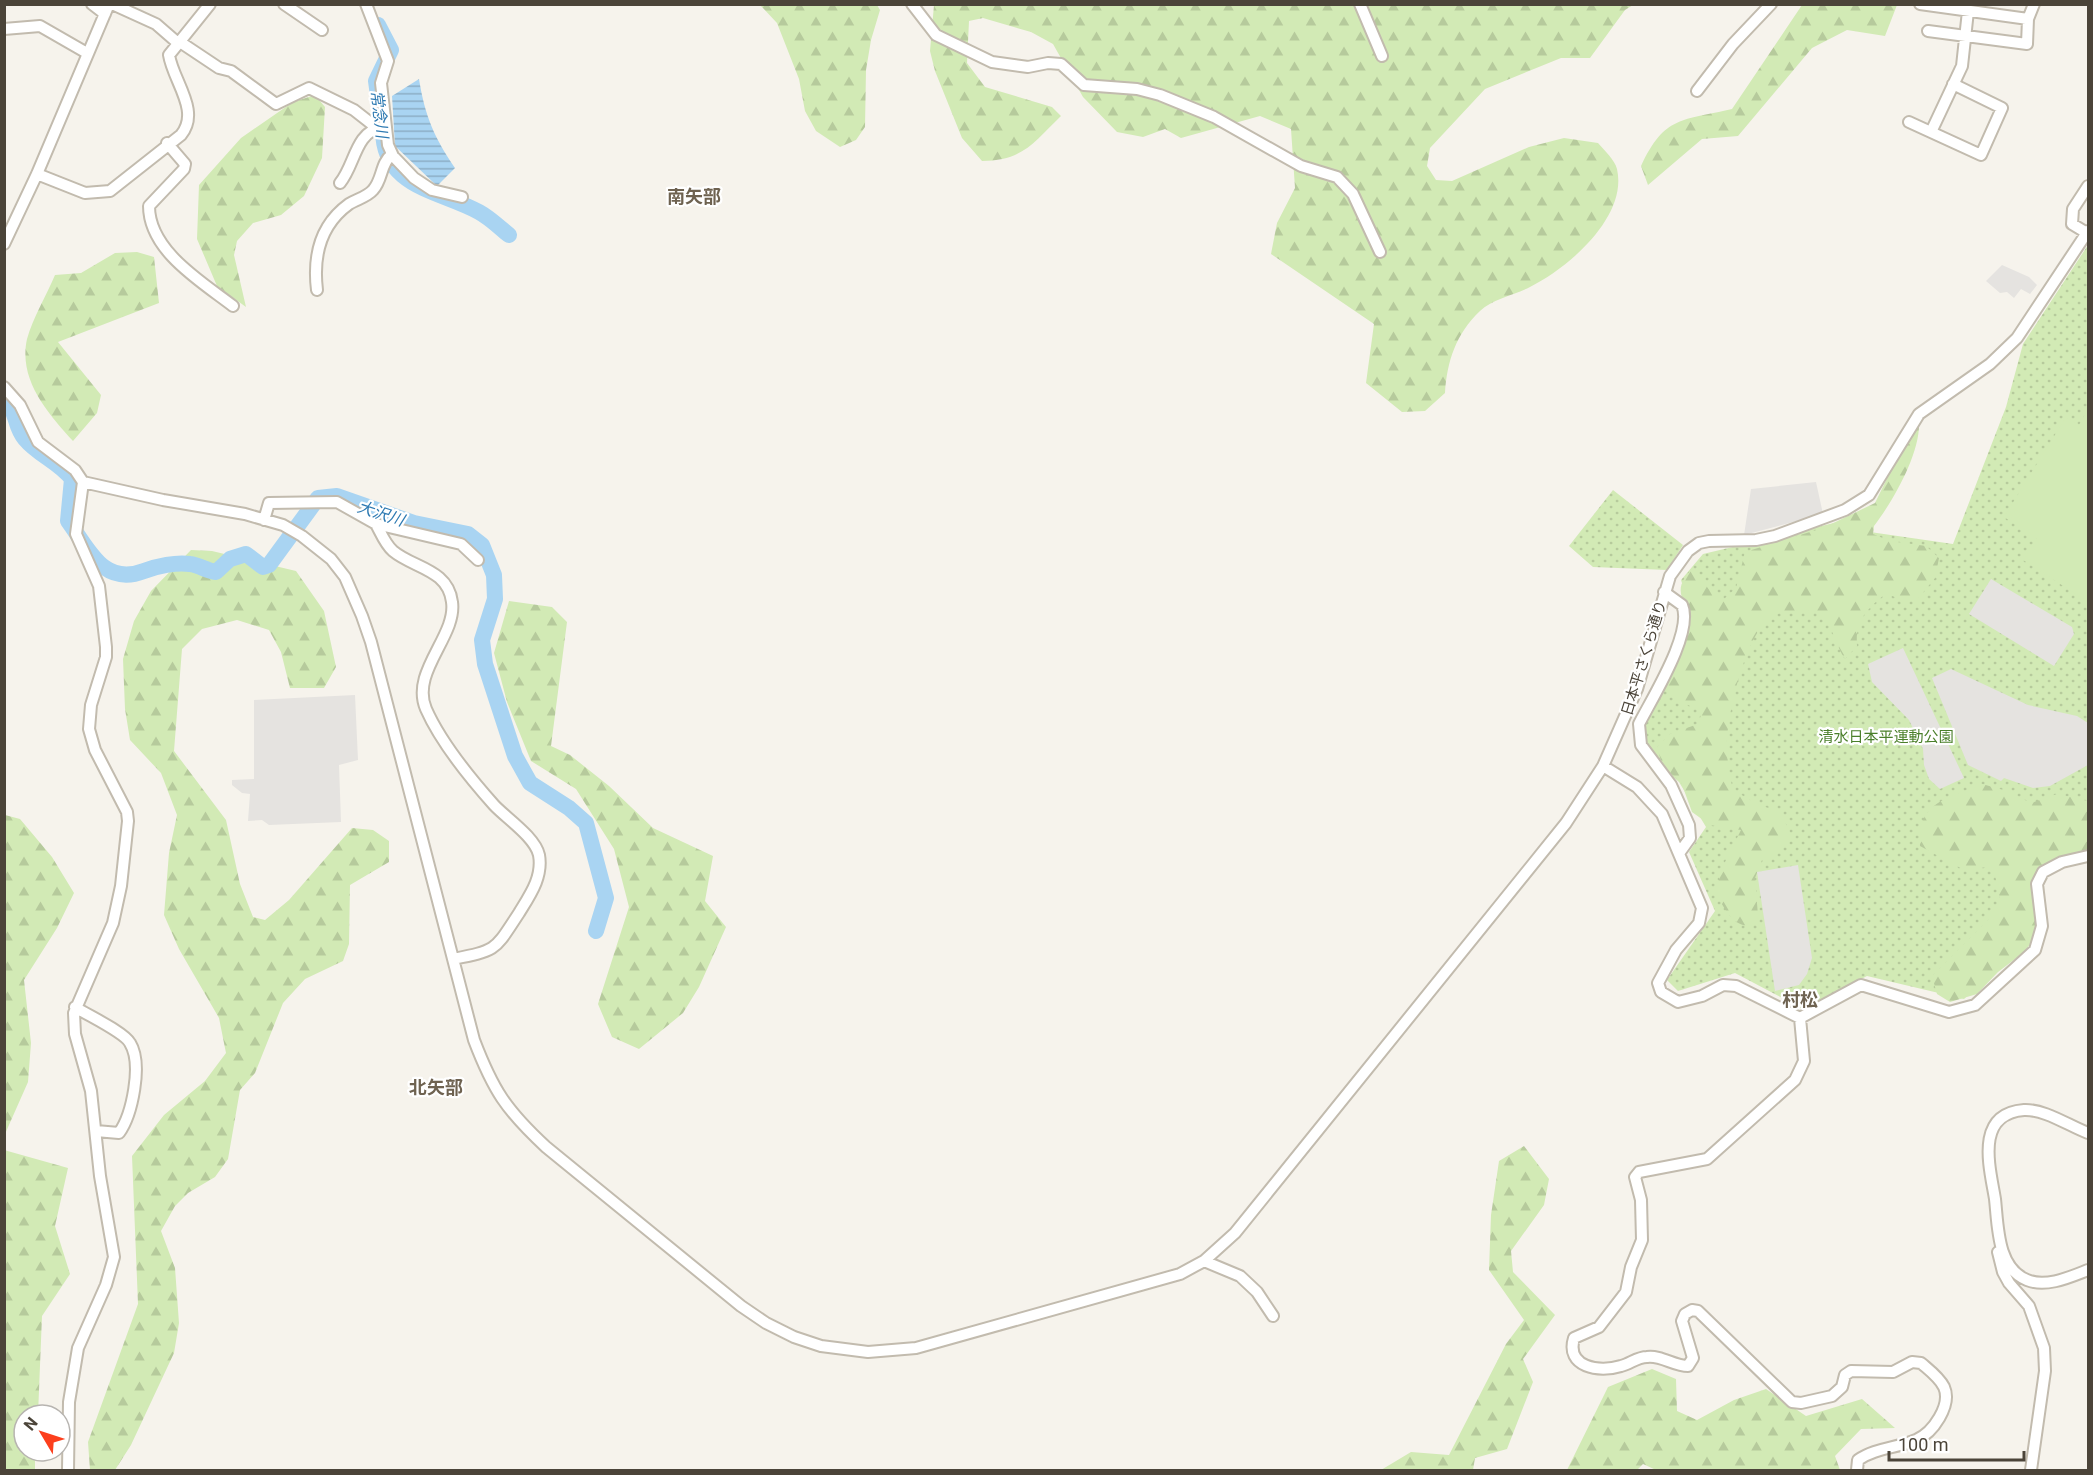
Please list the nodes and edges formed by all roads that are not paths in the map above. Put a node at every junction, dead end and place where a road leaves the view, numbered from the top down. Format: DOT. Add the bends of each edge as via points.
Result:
graph roads {
  1 [pos="92,4"];
  2 [pos="210,4"];
  3 [pos="285,4"];
  4 [pos="366,4"];
  5 [pos="912,4"];
  6 [pos="1360,4"];
  7 [pos="1771,4"];
  8 [pos="1920,4"];
  9 [pos="2034,4"];
  10 [pos="109,8"];
  11 [pos="1976,9"];
  12 [pos="2028,19"];
  13 [pos="4,29"];
  14 [pos="322,30"];
  15 [pos="1928,31"];
  16 [pos="1965,36"];
  17 [pos="179,43"];
  18 [pos="87,53"];
  19 [pos="1382,56"];
  20 [pos="1953,84"];
  21 [pos="1697,91"];
  22 [pos="1909,122"];
  23 [pos="382,127"];
  24 [pos="1931,132"];
  25 [pos="167,143"];
  26 [pos="392,154"];
  27 [pos="37,174"];
  28 [pos="340,183"];
  29 [pos="2088,186"];
  30 [pos="462,197"];
  31 [pos="2088,232"];
  32 [pos="4,244"];
  33 [pos="1380,252"];
  34 [pos="317,290"];
  35 [pos="233,306"];
  36 [pos="4,387"];
  37 [pos="82,482"];
  38 [pos="264,520"];
  39 [pos="376,524"];
  40 [pos="478,560"];
  41 [pos="1664,592"];
  42 [pos="1603,766"];
  43 [pos="1680,852"];
  44 [pos="2088,856"];
  45 [pos="453,959"];
  46 [pos="75,1007"];
  47 [pos="1800,1018"];
  48 [pos="96,1131"];
  49 [pos="2088,1133"];
  50 [pos="2000,1240"];
  51 [pos="1204,1261"];
  52 [pos="2088,1270"];
  53 [pos="1274,1316"];
  54 [pos="68,1470"];
  55 [pos="1857,1470"];
  56 [pos="2031,1470"];
  1 -- 10 [label="street"];
  2 -- 17 [label="street"];
  3 -- 14 [label="street"];
  4 -- 23 [label="street" via="388,61 381,83"];
  5 -- 33 [label="street" via="936,35 992,62 1028,67 1061,64 1084,85 1160,95 1214,117 1301,166 1336,177 1353,195"];
  6 -- 19 [label="street"];
  7 -- 21 [label="street" via="1732,44"];
  8 -- 11 [label="street"];
  9 -- 12 [label="street"];
  10 -- 17 [label="street" via="156,24"];
  10 -- 18 [label="street"];
  11 -- 12 [label="street"];
  11 -- 16 [label="street"];
  12 -- 16 [label="street" via="2027,44"];
  13 -- 18 [label="street" via="39,26"];
  15 -- 16 [label="street"];
  16 -- 20 [label="street" via="1962,66"];
  17 -- 23 [label="street" via="219,68 231,70 276,104 309,88"];
  17 -- 25 [label="street" via="169,55 190,119 181,135"];
  18 -- 27 [label="street"];
  20 -- 24 [label="street"];
  20 -- 24 [label="street" via="2002,108 1981,155"];
  22 -- 24 [label="street"];
  23 -- 26 [label="street"];
  23 -- 28 [label="street" via="362,140"];
  25 -- 27 [label="street" via="110,191 102,193 85,193"];
  25 -- 35 [label="street" via="185,164 184,169 149,206 149,216 164,247"];
  26 -- 30 [label="street" via="414,178 432,190"];
  26 -- 34 [label="street" via="385,159 373,190 342,210 322,238 315,262"];
  27 -- 32 [label="street"];
  29 -- 31 [label="street" via="2073,208 2072,224"];
  31 -- 41 [label="street, 日本平さくら通り" via="2029,322 2004,351 1919,414 1869,495 1845,510 1775,536 1699,543 1677,563"];
  36 -- 37 [label="street" via="20,405 38,442 75,470"];
  37 -- 38 [label="street, 日本平さくら通り"];
  37 -- 46 [label="street" via="76,534 99,586 106,647 89,729 95,750 126,812 128,832 113,923"];
  38 -- 39 [label="street" via="269,502 337,502"];
  38 -- 45 [label="street, 日本平さくら通り" via="283,525 317,547 331,559 353,592 371,642"];
  39 -- 40 [label="street" via="461,544"];
  39 -- 45 [label="street" via="393,551 438,577 448,588 452,601 448,627 427,671 424,704 435,729 493,803 534,843 538,854 537,880 500,942 486,953"];
  41 -- 42 [label="street, 日本平さくら通り" via="1637,689"];
  41 -- 43 [label="street" via="1682,605 1685,620 1682,637 1639,724 1639,734 1645,753 1671,785 1689,825 1690,838"];
  42 -- 43 [label="street" via="1649,797"];
  42 -- 51 [label="street, 日本平さくら通り" via="1559,832 1235,1233"];
  43 -- 47 [label="street" via="1702,915 1661,974 1661,993 1678,1002 1724,985 1736,986"];
  44 -- 47 [label="street" via="2062,862 2043,872 2037,884 2042,926 2036,950 1975,1005 1949,1012 1861,985"];
  45 -- 51 [label="street, 日本平さくら通り" via="486,1072 516,1120 741,1306 794,1337 820,1346 868,1352 916,1348 1180,1274"];
  46 -- 48 [label="street" via="75,1034 86,1069"];
  46 -- 48 [label="street" via="123,1036 130,1043 134,1061 134,1095 125,1124 119,1133"];
  47 -- 55 [label="street" via="1804,1061 1794,1080 1707,1159 1639,1172 1635,1177 1641,1200 1642,1240 1626,1292 1599,1328 1574,1338 1572,1346 1574,1357 1582,1365 1608,1369 1648,1356 1688,1366 1693,1358 1682,1321 1692,1310 1698,1311 1771,1384 1792,1402 1801,1403 1832,1396 1851,1371 1893,1372 1912,1362 1921,1363 1944,1388 1946,1402 1940,1416 1916,1440 1858,1460"];
  48 -- 54 [label="street" via="114,1257 106,1286 78,1348 69,1402"];
  49 -- 50 [label="street" via="2026,1110 2011,1113 1997,1123 1988,1143 1988,1160"];
  50 -- 52 [label="street" via="2004,1256 2017,1274 2027,1280 2054,1282"];
  50 -- 56 [label="street" via="1998,1255 2003,1272 2030,1306 2044,1348 2045,1371"];
  51 -- 53 [label="street" via="1240,1276"];
}
